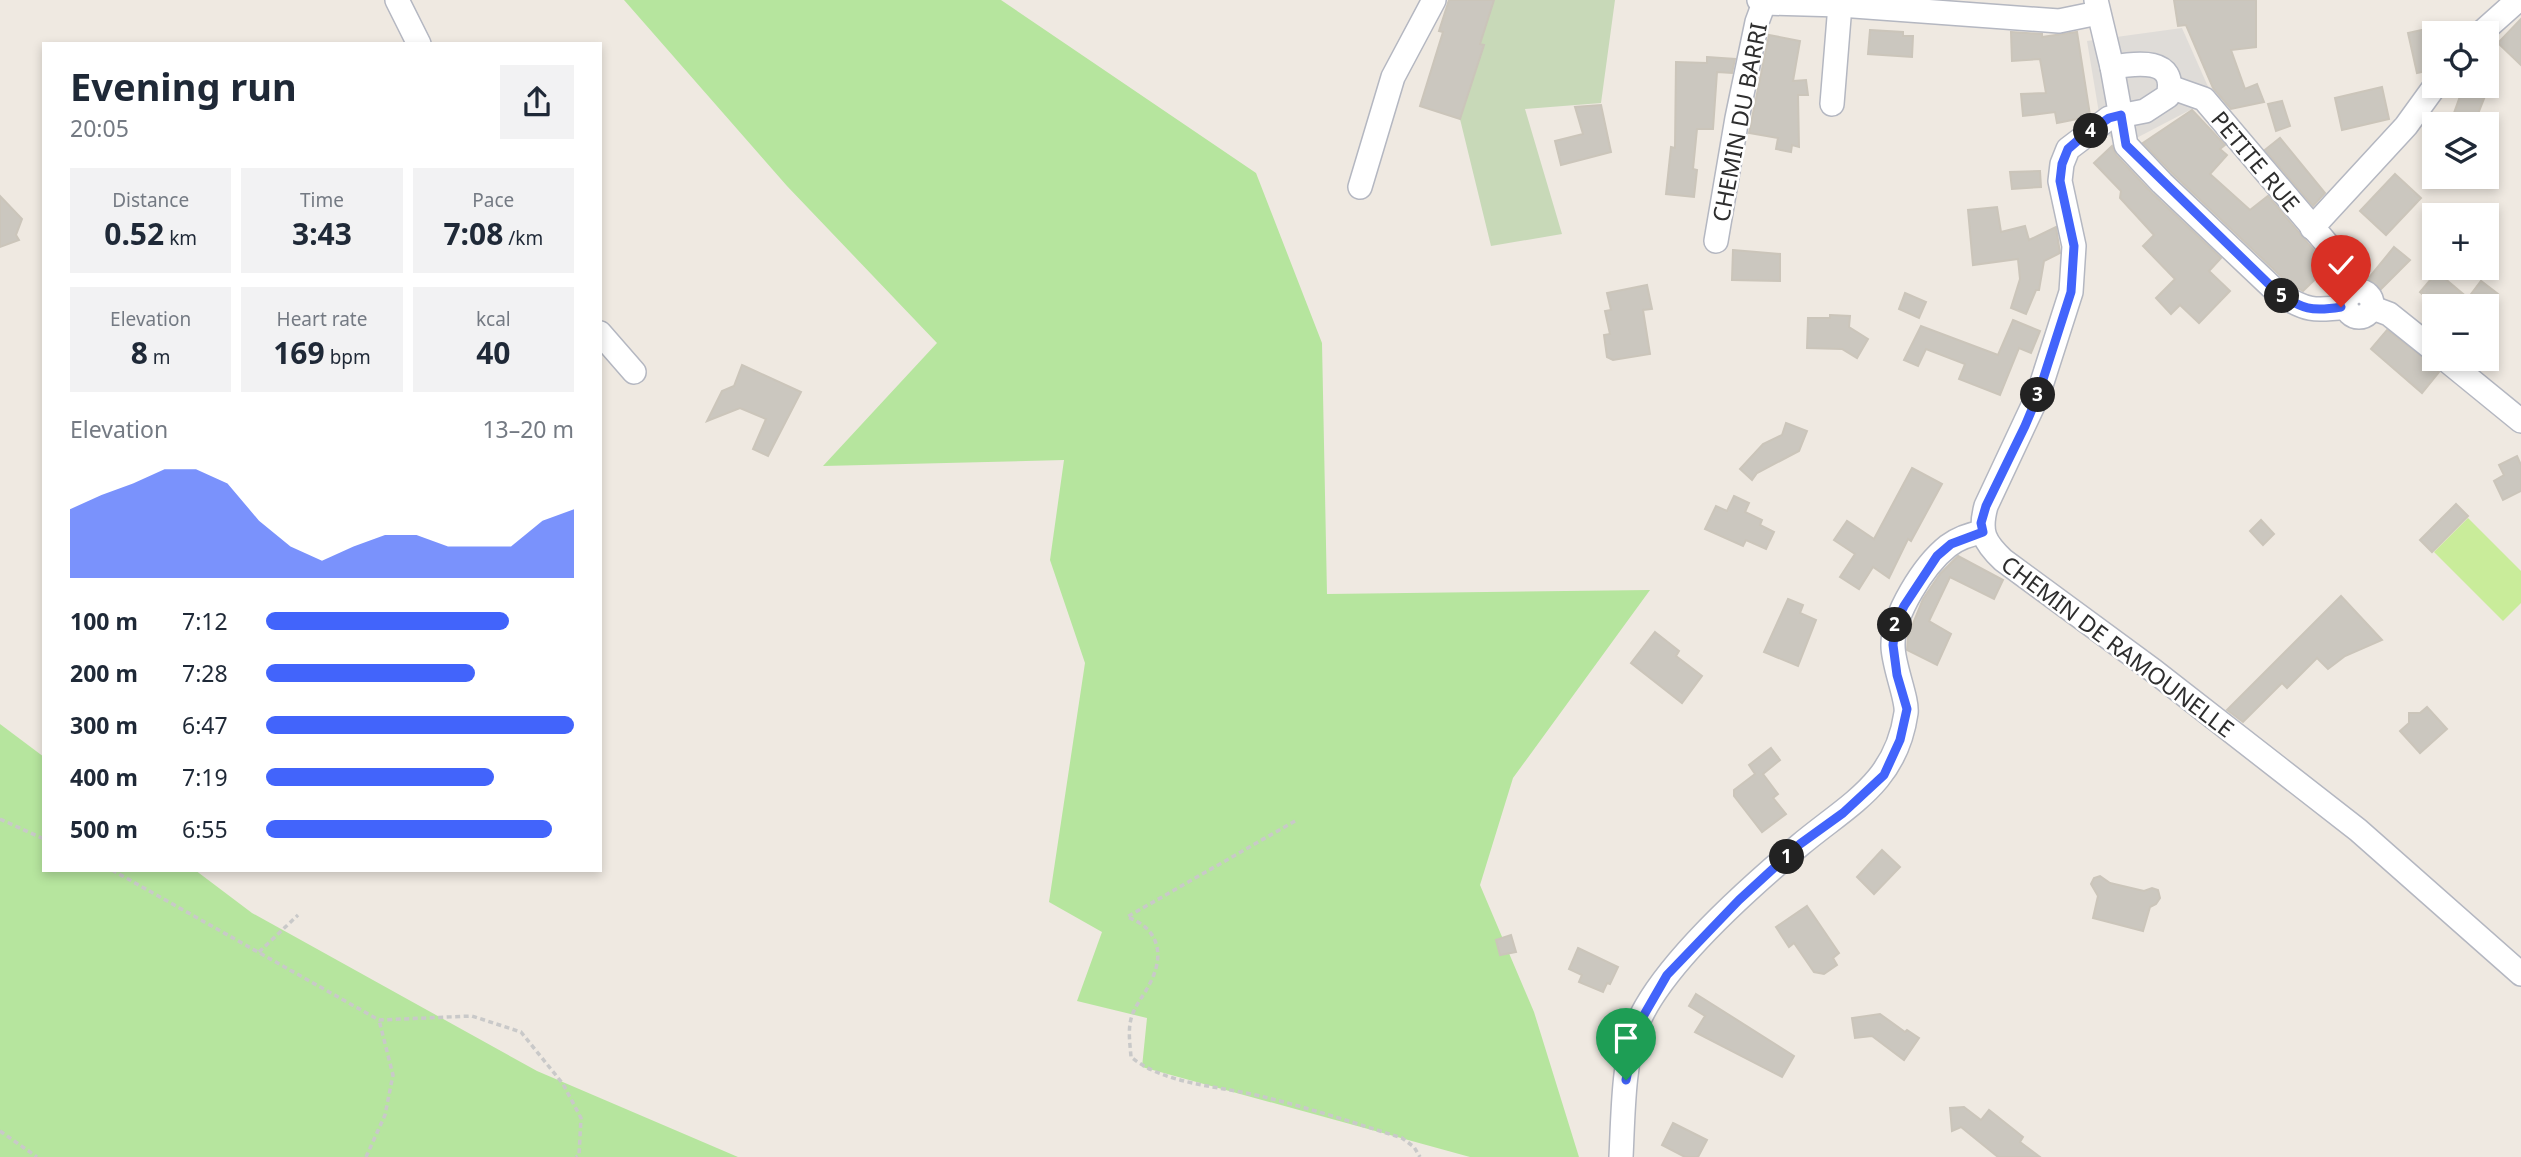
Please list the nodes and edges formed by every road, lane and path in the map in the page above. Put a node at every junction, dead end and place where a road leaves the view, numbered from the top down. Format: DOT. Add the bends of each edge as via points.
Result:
graph roads {
  1 [pos="397,0"];
  2 [pos="1434,0"];
  3 [pos="2518,0"];
  4 [pos="1762,1"];
  5 [pos="1840,5"];
  6 [pos="2097,7"];
  7 [pos="2495,21"];
  8 [pos="418,42"];
  9 [pos="2112,67"];
  10 [pos="2170,87"];
  11 [pos="2426,98"];
  12 [pos="1832,104"];
  13 [pos="2121,115"];
  14 [pos="1360,187"];
  15 [pos="2312,228"];
  16 [pos="1716,241"];
  17 [pos="2359,302"];
  18 [pos="602,335"];
  19 [pos="2422,340"];
  20 [pos="2460,371"];
  21 [pos="634,372"];
  22 [pos="2521,421"];
  23 [pos="1983,532"];
  24 [pos="0,819"];
  25 [pos="1295,821"];
  26 [pos="42,838"];
  27 [pos="115,872"];
  28 [pos="298,915"];
  29 [pos="259,952"];
  30 [pos="2521,974"];
  31 [pos="380,1020"];
  32 [pos="0,1131"];
  33 [pos="37,1157"];
  34 [pos="366,1157"];
  35 [pos="576,1157"];
  36 [pos="1420,1157"];
  37 [pos="1621,1157"];
  1 -- 8 [label="street"];
  2 -- 14 [label="street" via="1393,77"];
  3 -- 7 [label="street"];
  4 -- 5 [label="street, CHEMIN DU BARRI"];
  4 -- 16 [label="street, CHEMIN DU BARRI"];
  5 -- 6 [label="street, CHEMIN DU BARRI" via="2059,21"];
  5 -- 12 [label="street"];
  6 -- 9 [label="street"];
  9 -- 10 [label="street" via="2151,64 2168,76"];
  9 -- 13 [label="street"];
  10 -- 13 [label="street" via="2168,96 2157,105"];
  10 -- 15 [label="street, PETITE RUE" via="2204,99"];
  11 -- 15 [label="street"];
  13 -- 17 [label="street" via="2126,145 2278,293 2315,310"];
  13 -- 23 [label="street" via="2083,136 2068,149 2062,164 2060,181 2074,246 2071,292 2038,395 1986,506"];
  15 -- 17 [label="street, PETITE RUE" via="2344,264"];
  17 -- 19 [label="street" via="2389,314"];
  18 -- 21 [label="street"];
  20 -- 22 [label="street"];
  23 -- 30 [label="street, CHEMIN DE RAMOUNELLE" via="2003,561 2154,671 2358,830"];
  23 -- 37 [label="street" via="1951,544 1937,556 1895,625 1895,665 1907,709 1900,740 1884,775 1739,900 1667,975 1650,1000 1637,1027 1626,1080"];
  24 -- 26 [label="path"];
  25 -- 36 [label="path" via="1127,917 1142,922 1159,949 1153,978 1132,1013 1131,1057 1160,1074 1268,1097 1402,1138"];
  27 -- 29 [label="path"];
  28 -- 29 [label="path"];
  29 -- 31 [label="path"];
  31 -- 34 [label="path" via="393,1075 385,1115"];
  31 -- 35 [label="path" via="472,1016 522,1032 563,1084 581,1118"];
  32 -- 33 [label="path"];
}
